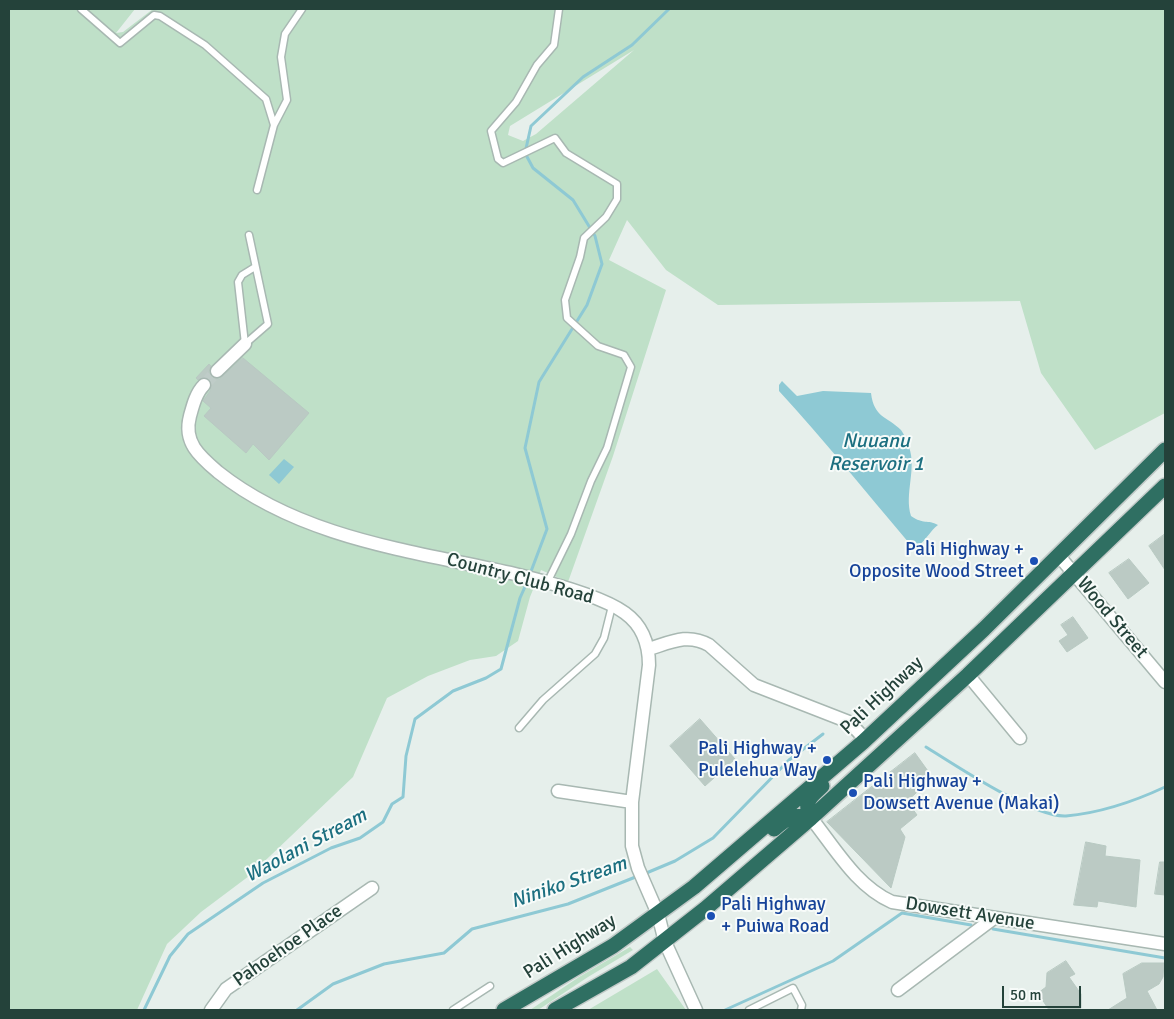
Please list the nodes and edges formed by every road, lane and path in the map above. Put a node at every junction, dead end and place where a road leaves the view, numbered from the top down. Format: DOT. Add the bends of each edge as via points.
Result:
graph roads {
  1 [pos="81,9"];
  2 [pos="302,9"];
  3 [pos="559,9"];
  4 [pos="274,125"];
  5 [pos="258,190"];
  6 [pos="249,235"];
  7 [pos="256,267"];
  8 [pos="245,344"];
  9 [pos="217,371"];
  10 [pos="204,385"];
  11 [pos="1165,450"];
  12 [pos="1165,486"];
  13 [pos="1059,556"];
  14 [pos="1075,574"];
  15 [pos="543,582"];
  16 [pos="612,606"];
  17 [pos="649,649"];
  18 [pos="968,675"];
  19 [pos="1165,682"];
  20 [pos="519,728"];
  21 [pos="1020,738"];
  22 [pos="864,740"];
  23 [pos="558,791"];
  24 [pos="632,802"];
  25 [pos="811,818"];
  26 [pos="739,848"];
  27 [pos="372,888"];
  28 [pos="658,914"];
  29 [pos="994,918"];
  30 [pos="665,942"];
  31 [pos="1165,944"];
  32 [pos="490,986"];
  33 [pos="898,990"];
  34 [pos="214,1008"];
  35 [pos="453,1010"];
  36 [pos="504,1010"];
  37 [pos="555,1010"];
  38 [pos="696,1010"];
  39 [pos="749,1010"];
  40 [pos="801,1010"];
  1 -- 4 [label="lane" via="120,43 154,15 160,16 205,45 266,99"];
  2 -- 4 [label="lane" via="285,34 281,57 287,100"];
  3 -- 15 [label="lane" via="554,45 516,102 491,131 498,160 503,163 555,138 566,153 618,184 617,199 606,217 584,238 565,300 567,318 598,346 624,356 632,367 607,448 571,534"];
  4 -- 5 [label="lane"];
  6 -- 7 [label="lane"];
  7 -- 8 [label="lane" via="242,275 238,282"];
  7 -- 8 [label="lane" via="268,324"];
  8 -- 9 [label="street"];
  10 -- 15 [label="street, Country Club Road" via="196,396 187,427 188,436 205,460 242,491 278,510 342,535"];
  11 -- 13 [label="highway, Pali Highway"];
  12 -- 14 [label="highway"];
  13 -- 14 [label="street, Wood Street"];
  13 -- 22 [label="highway, Pali Highway"];
  14 -- 18 [label="highway"];
  14 -- 19 [label="street, Wood Street"];
  15 -- 16 [label="street, Country Club Road"];
  16 -- 17 [label="street, Country Club Road" via="635,622"];
  16 -- 20 [label="lane" via="604,638 595,654 543,700"];
  17 -- 22 [label="street" via="683,639 702,641 754,685 849,722"];
  17 -- 24 [label="street"];
  18 -- 21 [label="street"];
  18 -- 25 [label="highway"];
  22 -- 25 [label="highway" via="862,752 808,800 806,807"];
  22 -- 26 [label="highway, Pali Highway"];
  23 -- 24 [label="street"];
  24 -- 28 [label="street" via="632,846"];
  25 -- 26 [label="highway" via="796,814 752,846"];
  25 -- 29 [label="street, Dowsett Avenue" via="860,880 876,895 892,902"];
  25 -- 30 [label="highway"];
  26 -- 28 [label="highway, Pali Highway"];
  27 -- 34 [label="street, Pahoehoe Place" via="226,989"];
  28 -- 30 [label="street"];
  28 -- 36 [label="highway, Pali Highway" via="613,946"];
  29 -- 31 [label="street, Dowsett Avenue"];
  29 -- 33 [label="street"];
  30 -- 37 [label="highway" via="632,967"];
  30 -- 38 [label="street"];
  32 -- 35 [label="lane"];
  39 -- 40 [label="lane" via="793,988 802,1005"];
}
